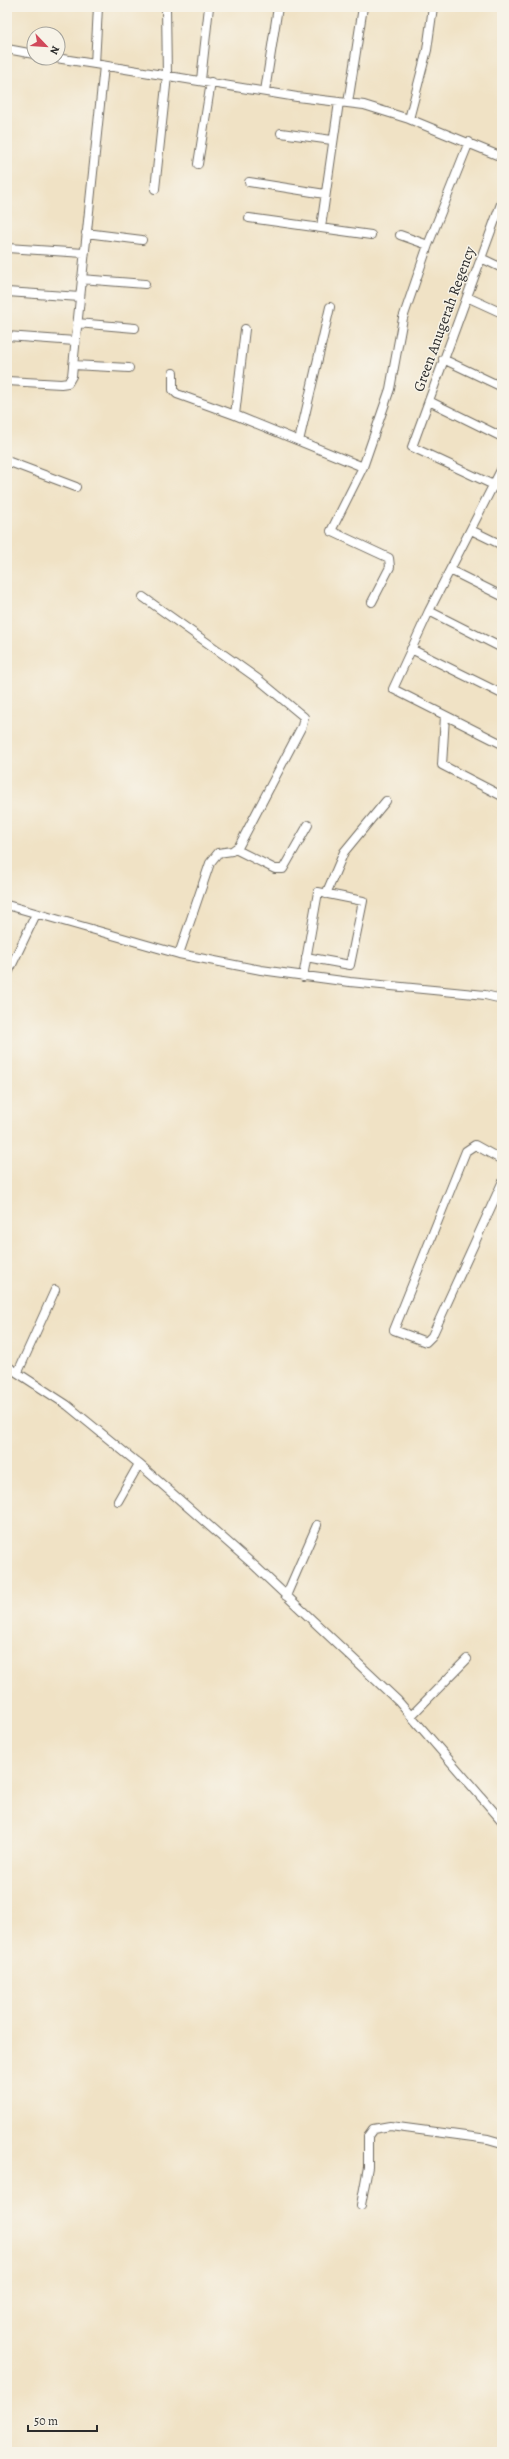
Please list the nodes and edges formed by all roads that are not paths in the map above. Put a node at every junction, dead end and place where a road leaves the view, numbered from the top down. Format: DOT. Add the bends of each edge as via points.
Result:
graph roads {
  1 [pos="98,7"];
  2 [pos="166,7"];
  3 [pos="208,7"];
  4 [pos="278,7"];
  5 [pos="364,7"];
  6 [pos="433,7"];
  7 [pos="7,48"];
  8 [pos="26,52"];
  9 [pos="66,60"];
  10 [pos="95,64"];
  11 [pos="104,66"];
  12 [pos="168,76"];
  13 [pos="200,80"];
  14 [pos="211,82"];
  15 [pos="265,91"];
  16 [pos="339,102"];
  17 [pos="348,103"];
  18 [pos="409,119"];
  19 [pos="281,133"];
  20 [pos="332,140"];
  21 [pos="469,142"];
  22 [pos="502,157"];
  23 [pos="198,164"];
  24 [pos="248,182"];
  25 [pos="154,189"];
  26 [pos="325,194"];
  27 [pos="502,201"];
  28 [pos="249,218"];
  29 [pos="499,218"];
  30 [pos="321,227"];
  31 [pos="86,233"];
  32 [pos="371,235"];
  33 [pos="400,235"];
  34 [pos="142,240"];
  35 [pos="428,245"];
  36 [pos="7,248"];
  37 [pos="84,253"];
  38 [pos="481,258"];
  39 [pos="502,268"];
  40 [pos="82,279"];
  41 [pos="144,284"];
  42 [pos="7,292"];
  43 [pos="80,296"];
  44 [pos="467,297"];
  45 [pos="330,307"];
  46 [pos="502,313"];
  47 [pos="77,323"];
  48 [pos="135,328"];
  49 [pos="245,329"];
  50 [pos="7,336"];
  51 [pos="75,341"];
  52 [pos="444,359"];
  53 [pos="73,365"];
  54 [pos="129,368"];
  55 [pos="174,373"];
  56 [pos="7,381"];
  57 [pos="502,387"];
  58 [pos="429,401"];
  59 [pos="235,414"];
  60 [pos="502,437"];
  61 [pos="299,441"];
  62 [pos="7,461"];
  63 [pos="363,467"];
  64 [pos="502,468"];
  65 [pos="494,485"];
  66 [pos="76,487"];
  67 [pos="502,489"];
  68 [pos="471,530"];
  69 [pos="502,545"];
  70 [pos="450,570"];
  71 [pos="502,596"];
  72 [pos="143,597"];
  73 [pos="372,602"];
  74 [pos="429,611"];
  75 [pos="502,648"];
  76 [pos="411,649"];
  77 [pos="502,694"];
  78 [pos="445,716"];
  79 [pos="502,744"];
  80 [pos="502,796"];
  81 [pos="386,801"];
  82 [pos="308,825"];
  83 [pos="235,849"];
  84 [pos="326,894"];
  85 [pos="7,905"];
  86 [pos="36,914"];
  87 [pos="179,954"];
  88 [pos="306,957"];
  89 [pos="7,975"];
  90 [pos="303,977"];
  91 [pos="502,999"];
  92 [pos="502,1160"];
  93 [pos="502,1183"];
  94 [pos="55,1290"];
  95 [pos="7,1366"];
  96 [pos="18,1372"];
  97 [pos="139,1464"];
  98 [pos="118,1501"];
  99 [pos="317,1525"];
  100 [pos="286,1596"];
  101 [pos="467,1659"];
  102 [pos="411,1716"];
  103 [pos="502,1821"];
  104 [pos="502,2143"];
  105 [pos="361,2205"];
  1 -- 10 [label="street"];
  2 -- 12 [label="street"];
  3 -- 13 [label="street"];
  4 -- 15 [label="street"];
  5 -- 17 [label="street"];
  6 -- 18 [label="street" via="427,50"];
  7 -- 8 [label="street"];
  9 -- 10 [label="street"];
  10 -- 11 [label="street"];
  11 -- 12 [label="street"];
  11 -- 31 [label="street"];
  12 -- 13 [label="street"];
  12 -- 25 [label="street"];
  13 -- 14 [label="street"];
  14 -- 15 [label="street"];
  14 -- 23 [label="street"];
  15 -- 16 [label="street"];
  16 -- 17 [label="street"];
  16 -- 20 [label="street"];
  17 -- 18 [label="street"];
  18 -- 21 [label="street"];
  19 -- 20 [label="street"];
  20 -- 26 [label="street"];
  21 -- 22 [label="street"];
  21 -- 35 [label="street"];
  24 -- 26 [label="street"];
  26 -- 30 [label="street"];
  27 -- 29 [label="street, Green Anugerah Regency"];
  28 -- 30 [label="street"];
  29 -- 38 [label="street, Green Anugerah Regency"];
  30 -- 32 [label="street"];
  31 -- 34 [label="street"];
  31 -- 37 [label="street"];
  33 -- 35 [label="street"];
  35 -- 63 [label="street" via="403,318 390,389"];
  36 -- 37 [label="street"];
  37 -- 40 [label="street"];
  38 -- 39 [label="street"];
  38 -- 44 [label="street, Green Anugerah Regency"];
  40 -- 41 [label="street"];
  40 -- 43 [label="street"];
  42 -- 43 [label="street"];
  43 -- 47 [label="street"];
  44 -- 46 [label="street"];
  44 -- 52 [label="street, Green Anugerah Regency"];
  45 -- 61 [label="street"];
  47 -- 48 [label="street"];
  47 -- 51 [label="street"];
  49 -- 59 [label="street"];
  50 -- 51 [label="street"];
  51 -- 53 [label="street"];
  52 -- 57 [label="street"];
  52 -- 58 [label="street, Green Anugerah Regency"];
  53 -- 54 [label="street"];
  53 -- 56 [label="street" via="68,383"];
  55 -- 59 [label="street" via="173,390 177,394"];
  58 -- 60 [label="street"];
  58 -- 65 [label="street, Green Anugerah Regency" via="412,447"];
  59 -- 61 [label="street"];
  61 -- 63 [label="street"];
  62 -- 66 [label="street"];
  63 -- 73 [label="street" via="331,531 389,558 390,567"];
  64 -- 65 [label="street"];
  65 -- 67 [label="street"];
  65 -- 68 [label="street"];
  68 -- 69 [label="street"];
  68 -- 70 [label="street"];
  70 -- 71 [label="street"];
  70 -- 74 [label="street"];
  72 -- 83 [label="street" via="258,679 304,717 302,726 276,776 239,846"];
  74 -- 75 [label="street"];
  74 -- 76 [label="street"];
  76 -- 77 [label="street"];
  76 -- 78 [label="street" via="393,689"];
  78 -- 79 [label="street"];
  78 -- 80 [label="street" via="442,765"];
  81 -- 84 [label="street" via="344,852"];
  82 -- 83 [label="street" via="283,869 275,869"];
  83 -- 87 [label="street" via="218,853 210,863"];
  84 -- 88 [label="street" via="318,892"];
  84 -- 88 [label="street" via="363,901 350,965"];
  85 -- 86 [label="street"];
  86 -- 87 [label="street"];
  86 -- 89 [label="street"];
  87 -- 90 [label="street"];
  88 -- 90 [label="street"];
  90 -- 91 [label="street" via="405,986"];
  92 -- 93 [label="street" via="475,1145 466,1151 394,1330 426,1342 432,1336"];
  94 -- 96 [label="street"];
  95 -- 96 [label="street"];
  96 -- 97 [label="street" via="67,1405"];
  97 -- 98 [label="street"];
  97 -- 100 [label="street"];
  99 -- 100 [label="street"];
  100 -- 102 [label="street"];
  101 -- 102 [label="street"];
  102 -- 103 [label="street"];
  104 -- 105 [label="street" via="390,2126 373,2129 368,2136 368,2167"];
}
